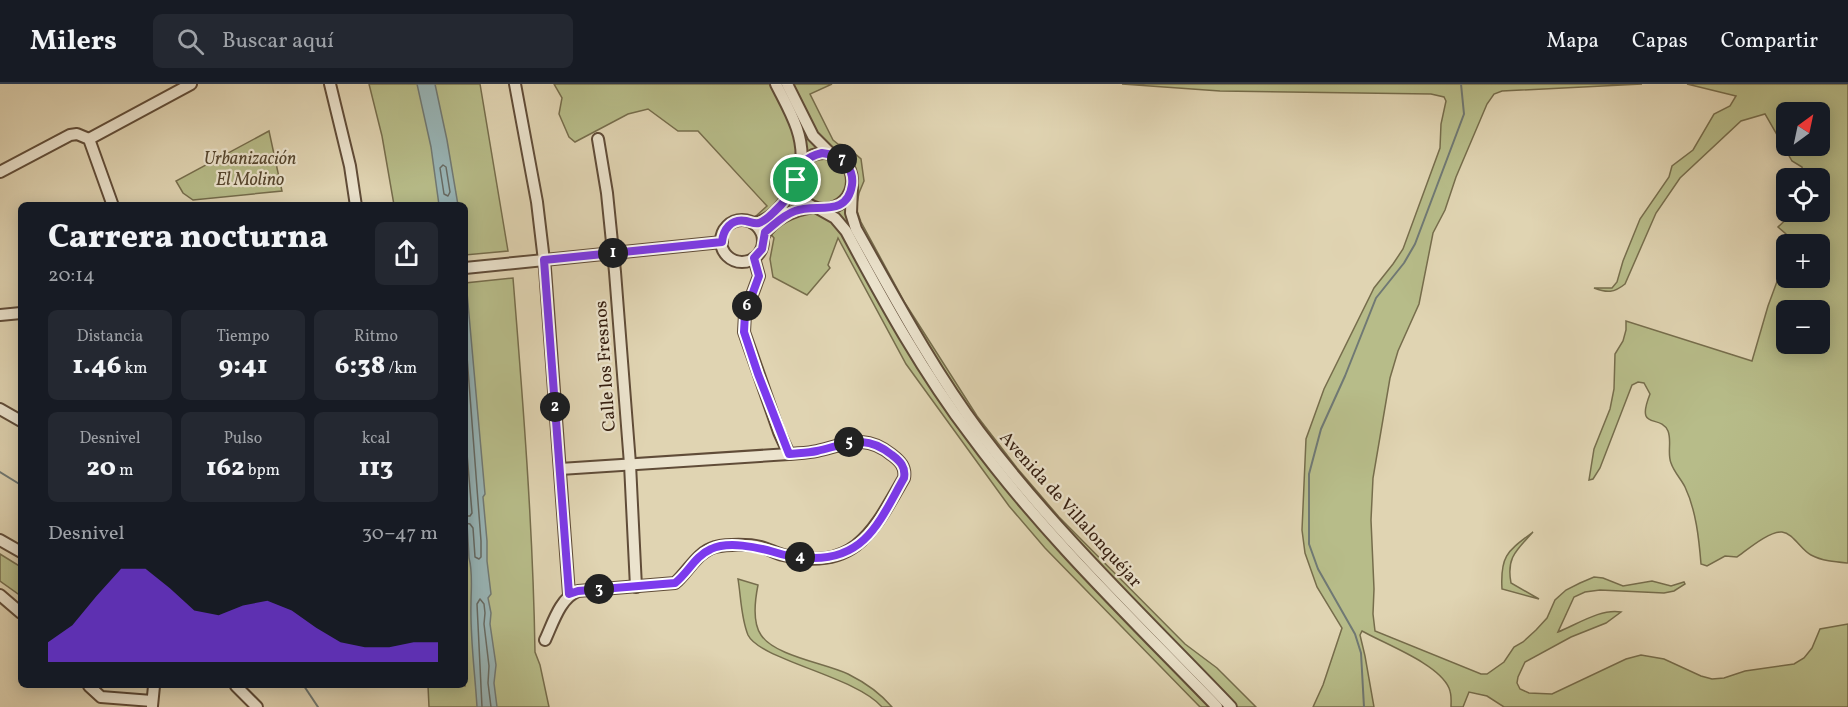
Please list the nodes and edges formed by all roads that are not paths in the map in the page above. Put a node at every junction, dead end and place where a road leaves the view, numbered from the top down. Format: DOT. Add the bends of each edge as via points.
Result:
graph roads {
  1 [pos="191,84"];
  2 [pos="330,84"];
  3 [pos="515,84"];
  4 [pos="776,84"];
  5 [pos="787,84"];
  6 [pos="86,137"];
  7 [pos="596,142"];
  8 [pos="830,153"];
  9 [pos="800,166"];
  10 [pos="0,172"];
  11 [pos="796,180"];
  12 [pos="852,187"];
  13 [pos="111,202"];
  14 [pos="355,202"];
  15 [pos="816,208"];
  16 [pos="753,223"];
  17 [pos="763,237"];
  18 [pos="722,242"];
  19 [pos="613,253"];
  20 [pos="754,258"];
  21 [pos="544,260"];
  22 [pos="468,268"];
  23 [pos="18,313"];
  24 [pos="0,315"];
  25 [pos="0,409"];
  26 [pos="18,419"];
  27 [pos="789,454"];
  28 [pos="630,464"];
  29 [pos="560,469"];
  30 [pos="0,540"];
  31 [pos="18,550"];
  32 [pos="636,587"];
  33 [pos="569,594"];
  34 [pos="0,595"];
  35 [pos="18,610"];
  36 [pos="545,640"];
  37 [pos="91,688"];
  38 [pos="154,688"];
  39 [pos="238,688"];
  40 [pos="152,704"];
  41 [pos="257,707"];
  42 [pos="1217,707"];
  43 [pos="1231,707"];
  1 -- 6 [label="street"];
  2 -- 14 [label="street"];
  3 -- 21 [label="street"];
  4 -- 9 [label="street" via="799,132"];
  5 -- 8 [label="street" via="813,136"];
  6 -- 10 [label="street" via="70,135"];
  6 -- 13 [label="street"];
  7 -- 19 [label="street, Calle los Fresnos" via="607,193"];
  8 -- 9 [label="street" via="813,155"];
  8 -- 12 [label="street" via="850,170"];
  9 -- 11 [label="street"];
  11 -- 15 [label="street" via="800,196"];
  11 -- 16 [label="street" via="781,206"];
  12 -- 15 [label="street" via="836,207"];
  12 -- 43 [label="street, Avenida de Villalonquéjar" via="851,213 856,229 915,334 978,430 1057,524"];
  15 -- 17 [label="street" via="798,209 782,217"];
  15 -- 42 [label="street, Avenida de Villalonquéjar" via="835,218 846,231 916,355 996,467 1064,547"];
  16 -- 17 [label="street"];
  16 -- 18 [label="street" via="741,220 729,224"];
  17 -- 20 [label="street" via="762,249"];
  18 -- 19 [label="street"];
  18 -- 20 [label="street" via="725,253 735,260"];
  19 -- 21 [label="street"];
  19 -- 28 [label="street, Calle los Fresnos"];
  20 -- 27 [label="street" via="759,276 745,314 744,332"];
  21 -- 22 [label="street"];
  21 -- 29 [label="street"];
  23 -- 24 [label="street"];
  25 -- 26 [label="street"];
  27 -- 28 [label="street"];
  27 -- 32 [label="street" via="867,442 900,461 905,474 878,524 843,554 806,558 753,546 715,547 698,558 675,583"];
  28 -- 29 [label="street"];
  28 -- 32 [label="street, Calle los Fresnos"];
  29 -- 33 [label="street"];
  30 -- 31 [label="street"];
  32 -- 33 [label="street"];
  33 -- 36 [label="street"];
  34 -- 35 [label="street"];
  37 -- 40 [label="street" via="101,698"];
  38 -- 40 [label="street"];
  39 -- 41 [label="street"];
}
